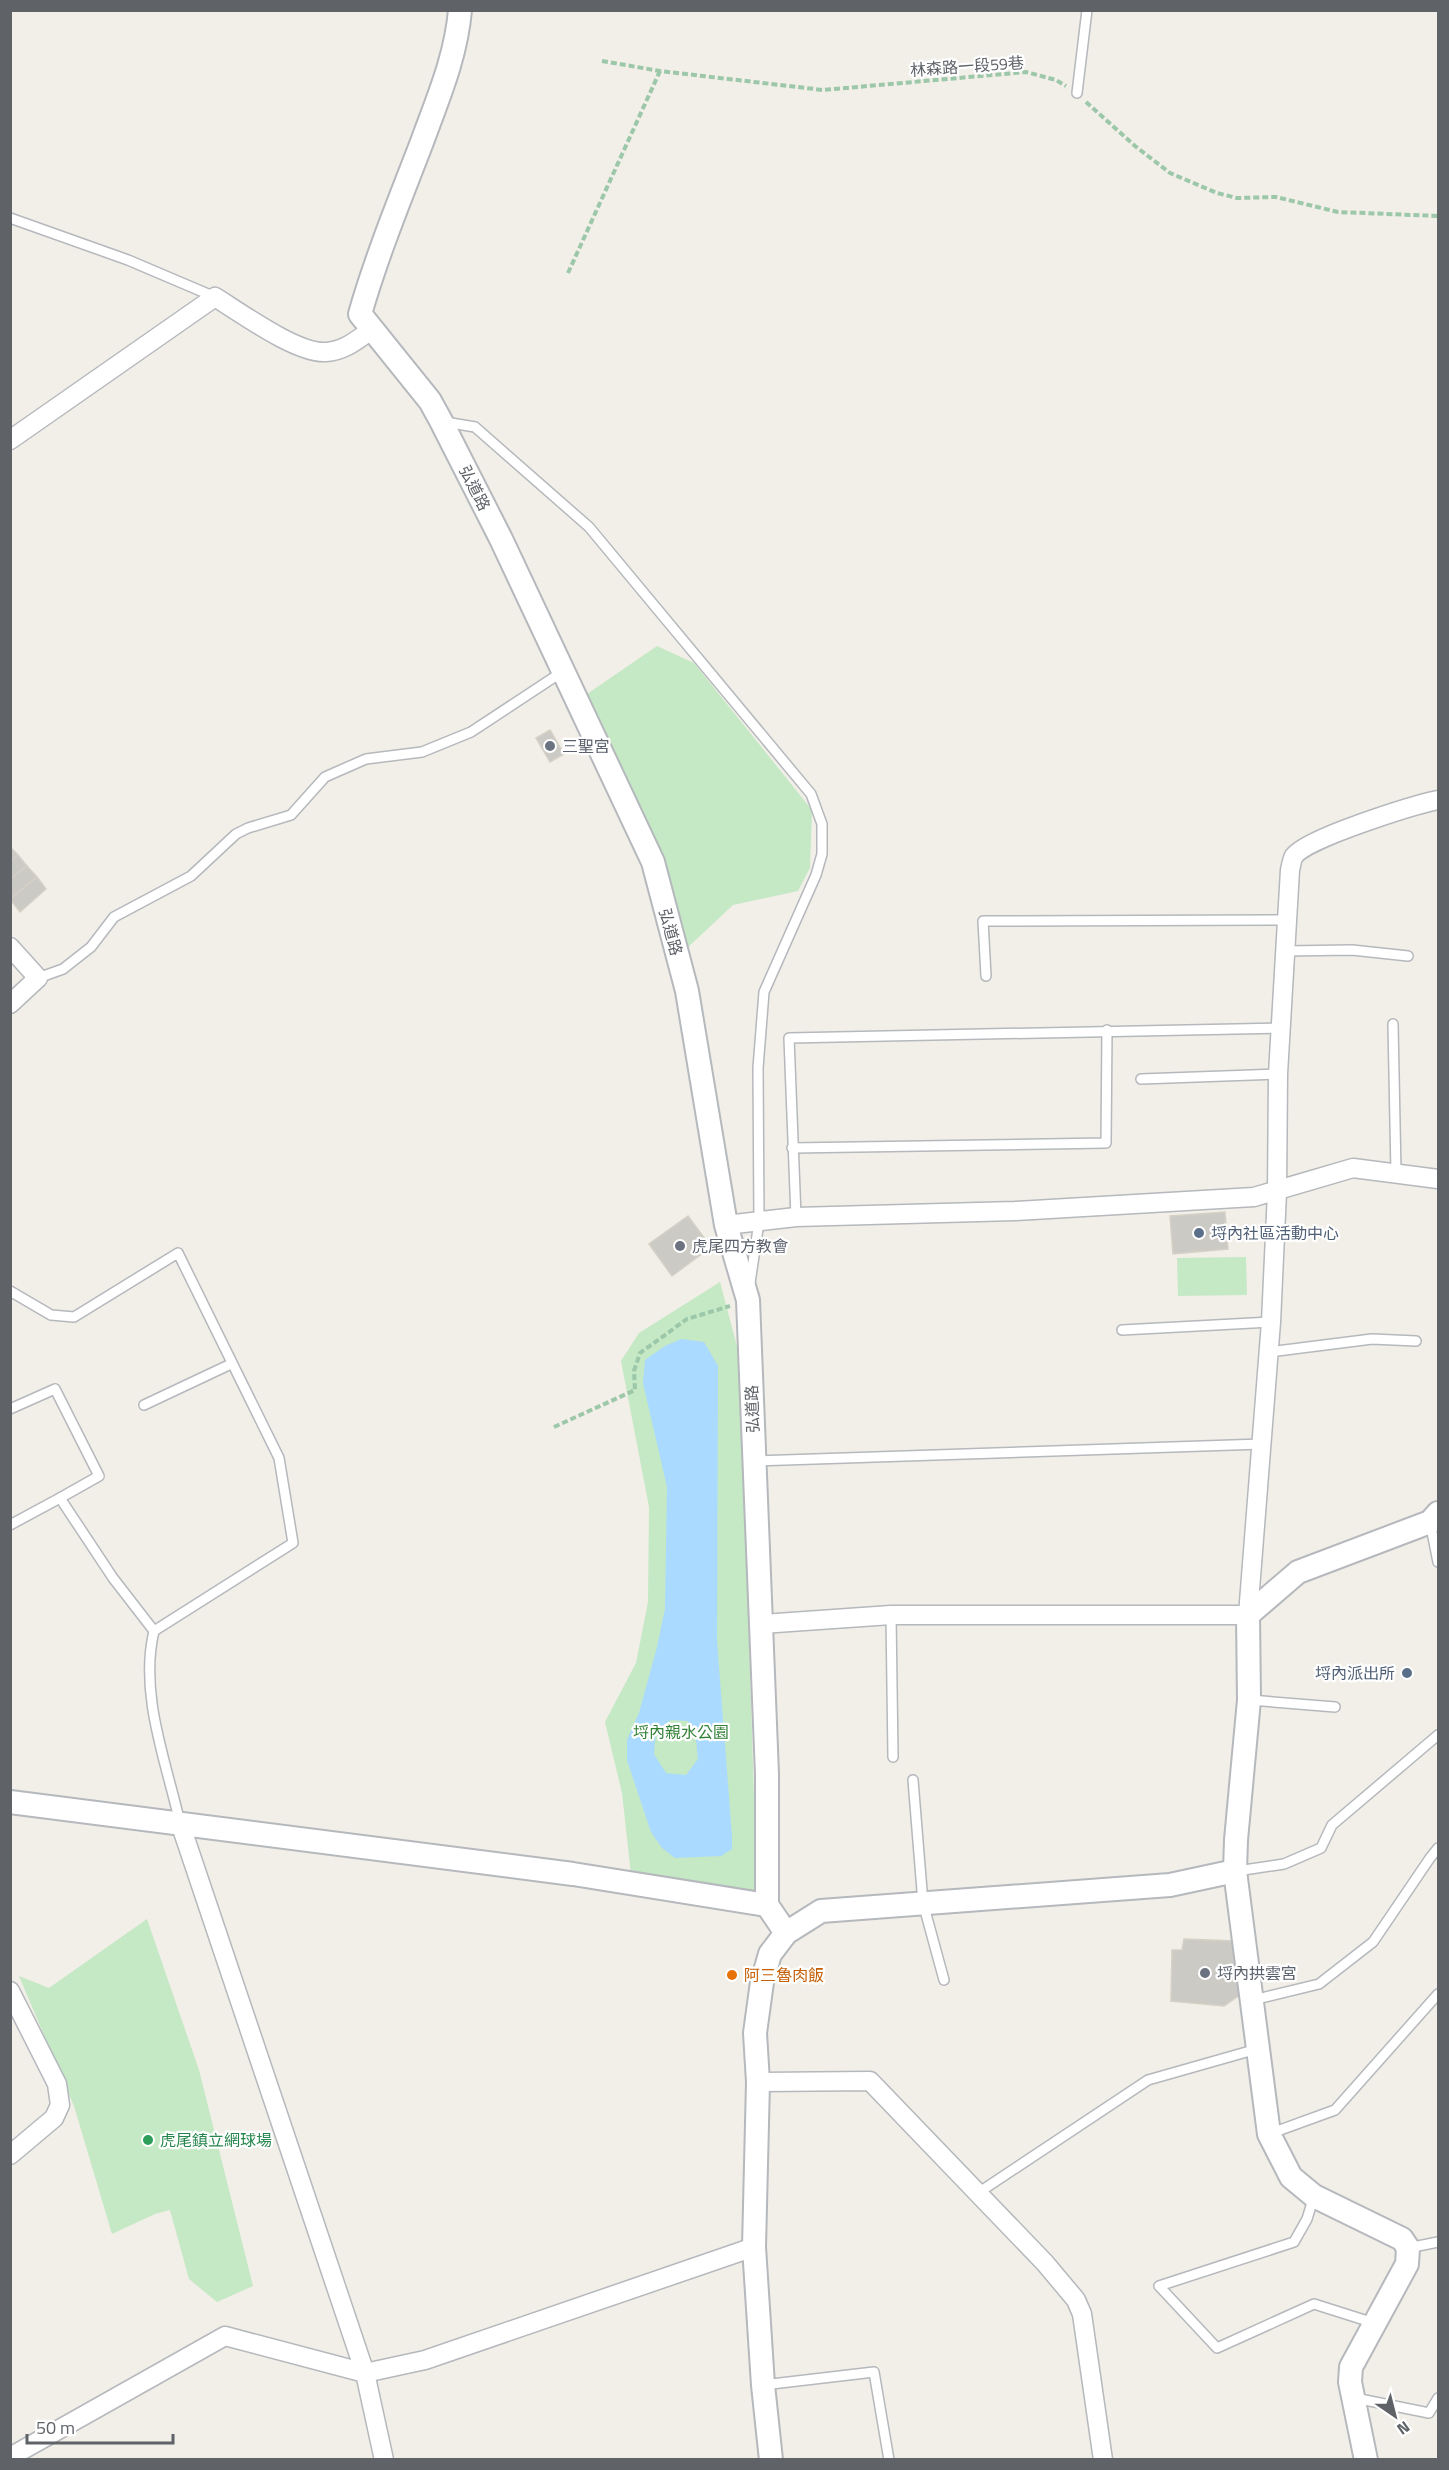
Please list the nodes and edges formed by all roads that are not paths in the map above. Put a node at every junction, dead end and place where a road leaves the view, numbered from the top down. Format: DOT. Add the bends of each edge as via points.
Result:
graph roads {
  1 [pos="460,10"];
  2 [pos="1087,10"];
  3 [pos="1077,93"];
  4 [pos="10,218"];
  5 [pos="215,297"];
  6 [pos="371,330"];
  7 [pos="441,421"];
  8 [pos="10,440"];
  9 [pos="564,671"];
  10 [pos="1438,800"];
  11 [pos="1287,920"];
  12 [pos="10,947"];
  13 [pos="1285,951"];
  14 [pos="1408,956"];
  15 [pos="986,976"];
  16 [pos="38,978"];
  17 [pos="10,1004"];
  18 [pos="1393,1024"];
  19 [pos="1280,1028"];
  20 [pos="1107,1030"];
  21 [pos="1278,1074"];
  22 [pos="1141,1079"];
  23 [pos="792,1148"];
  24 [pos="1396,1173"];
  25 [pos="1438,1179"];
  26 [pos="1277,1192"];
  27 [pos="796,1217"];
  28 [pos="759,1222"];
  29 [pos="726,1225"];
  30 [pos="10,1291"];
  31 [pos="748,1300"];
  32 [pos="1271,1322"];
  33 [pos="1122,1330"];
  34 [pos="1416,1341"];
  35 [pos="1269,1352"];
  36 [pos="231,1364"];
  37 [pos="144,1405"];
  38 [pos="10,1409"];
  39 [pos="1262,1444"];
  40 [pos="755,1461"];
  41 [pos="60,1498"];
  42 [pos="1434,1518"];
  43 [pos="10,1526"];
  44 [pos="1438,1562"];
  45 [pos="891,1615"];
  46 [pos="1248,1615"];
  47 [pos="761,1624"];
  48 [pos="154,1631"];
  49 [pos="1249,1700"];
  50 [pos="1335,1707"];
  51 [pos="1438,1735"];
  52 [pos="892,1757"];
  53 [pos="913,1780"];
  54 [pos="10,1803"];
  55 [pos="180,1823"];
  56 [pos="1438,1848"];
  57 [pos="1235,1871"];
  58 [pos="923,1903"];
  59 [pos="767,1905"];
  60 [pos="786,1933"];
  61 [pos="944,1980"];
  62 [pos="10,1991"];
  63 [pos="1438,1994"];
  64 [pos="1250,2001"];
  65 [pos="1257,2049"];
  66 [pos="758,2082"];
  67 [pos="1269,2134"];
  68 [pos="10,2155"];
  69 [pos="978,2193"];
  70 [pos="1314,2196"];
  71 [pos="1438,2242"];
  72 [pos="754,2247"];
  73 [pos="1408,2248"];
  74 [pos="1375,2323"];
  75 [pos="365,2373"];
  76 [pos="763,2385"];
  77 [pos="1353,2398"];
  78 [pos="1438,2398"];
  79 [pos="10,2457"];
  80 [pos="384,2460"];
  81 [pos="771,2460"];
  82 [pos="889,2460"];
  83 [pos="1103,2460"];
  84 [pos="1366,2460"];
  1 -- 6 [label="street, 弘道路" via="458,37 447,77 373,269 360,314"];
  2 -- 3 [label="lane"];
  4 -- 5 [label="lane" via="128,260"];
  5 -- 6 [label="street" via="287,342 325,352 348,346"];
  5 -- 8 [label="street"];
  6 -- 7 [label="street, 弘道路"];
  7 -- 9 [label="street, 弘道路"];
  7 -- 28 [label="lane" via="475,427 590,527 811,794 822,824 822,854 764,992 758,1068"];
  9 -- 16 [label="lane" via="471,732 422,752 366,759 325,777 291,815 236,834 192,876 114,918 91,947 72,962"];
  9 -- 29 [label="street, 弘道路" via="653,862 687,991"];
  10 -- 11 [label="street" via="1356,825 1294,856"];
  11 -- 13 [label="street"];
  11 -- 15 [label="lane" via="983,921"];
  12 -- 16 [label="street"];
  13 -- 14 [label="lane" via="1352,950"];
  13 -- 19 [label="street"];
  16 -- 17 [label="street"];
  18 -- 24 [label="lane"];
  19 -- 20 [label="lane"];
  19 -- 21 [label="street"];
  20 -- 23 [label="lane" via="1106,1143"];
  20 -- 23 [label="lane" via="789,1038"];
  21 -- 22 [label="lane"];
  21 -- 26 [label="street"];
  23 -- 27 [label="lane"];
  24 -- 25 [label="street"];
  24 -- 26 [label="street" via="1353,1168"];
  26 -- 27 [label="street" via="1254,1197 1015,1212"];
  26 -- 32 [label="street"];
  27 -- 28 [label="street"];
  28 -- 29 [label="street"];
  28 -- 31 [label="lane"];
  29 -- 31 [label="street, 弘道路"];
  30 -- 36 [label="lane" via="51,1315 74,1317 178,1252"];
  31 -- 40 [label="street, 弘道路"];
  32 -- 33 [label="lane"];
  32 -- 35 [label="street"];
  34 -- 35 [label="lane" via="1371,1339"];
  35 -- 39 [label="street"];
  36 -- 37 [label="lane"];
  36 -- 48 [label="lane" via="279,1458 293,1543"];
  38 -- 41 [label="lane" via="55,1389 99,1476"];
  39 -- 40 [label="lane"];
  39 -- 46 [label="street"];
  40 -- 47 [label="street, 弘道路"];
  41 -- 43 [label="lane"];
  41 -- 48 [label="lane"];
  42 -- 44 [label="lane"];
  42 -- 46 [label="street" via="1298,1572"];
  45 -- 46 [label="street"];
  45 -- 47 [label="street"];
  45 -- 52 [label="lane"];
  46 -- 49 [label="street"];
  47 -- 59 [label="street, 弘道路"];
  48 -- 55 [label="lane" via="149,1692"];
  49 -- 50 [label="lane"];
  49 -- 57 [label="street"];
  51 -- 57 [label="lane" via="1332,1825 1321,1848 1284,1864"];
  53 -- 58 [label="lane"];
  54 -- 55 [label="street"];
  55 -- 59 [label="street" via="573,1874"];
  55 -- 75 [label="street"];
  56 -- 64 [label="lane" via="1373,1942 1319,1984"];
  57 -- 58 [label="street" via="1170,1885"];
  57 -- 64 [label="street"];
  58 -- 60 [label="street" via="821,1911"];
  58 -- 61 [label="lane"];
  59 -- 60 [label="street"];
  60 -- 66 [label="street" via="770,1954 762,1982 755,2033"];
  62 -- 68 [label="street" via="57,2084 60,2105 54,2118"];
  63 -- 67 [label="lane" via="1335,2110"];
  64 -- 65 [label="street"];
  65 -- 67 [label="street"];
  65 -- 69 [label="lane" via="1148,2080"];
  66 -- 69 [label="street" via="870,2081"];
  66 -- 72 [label="street"];
  67 -- 70 [label="street" via="1290,2177"];
  69 -- 83 [label="street" via="1045,2263 1083,2314"];
  70 -- 73 [label="street" via="1402,2239"];
  70 -- 74 [label="lane" via="1294,2241 1159,2286 1217,2348 1314,2304"];
  71 -- 73 [label="lane"];
  72 -- 75 [label="street" via="425,2360"];
  72 -- 76 [label="street"];
  73 -- 74 [label="street" via="1407,2264"];
  74 -- 77 [label="street" via="1351,2367"];
  75 -- 79 [label="street" via="225,2336"];
  75 -- 80 [label="street"];
  76 -- 81 [label="street"];
  76 -- 82 [label="lane" via="874,2372"];
  77 -- 78 [label="lane" via="1429,2413"];
  77 -- 84 [label="street"];
}
